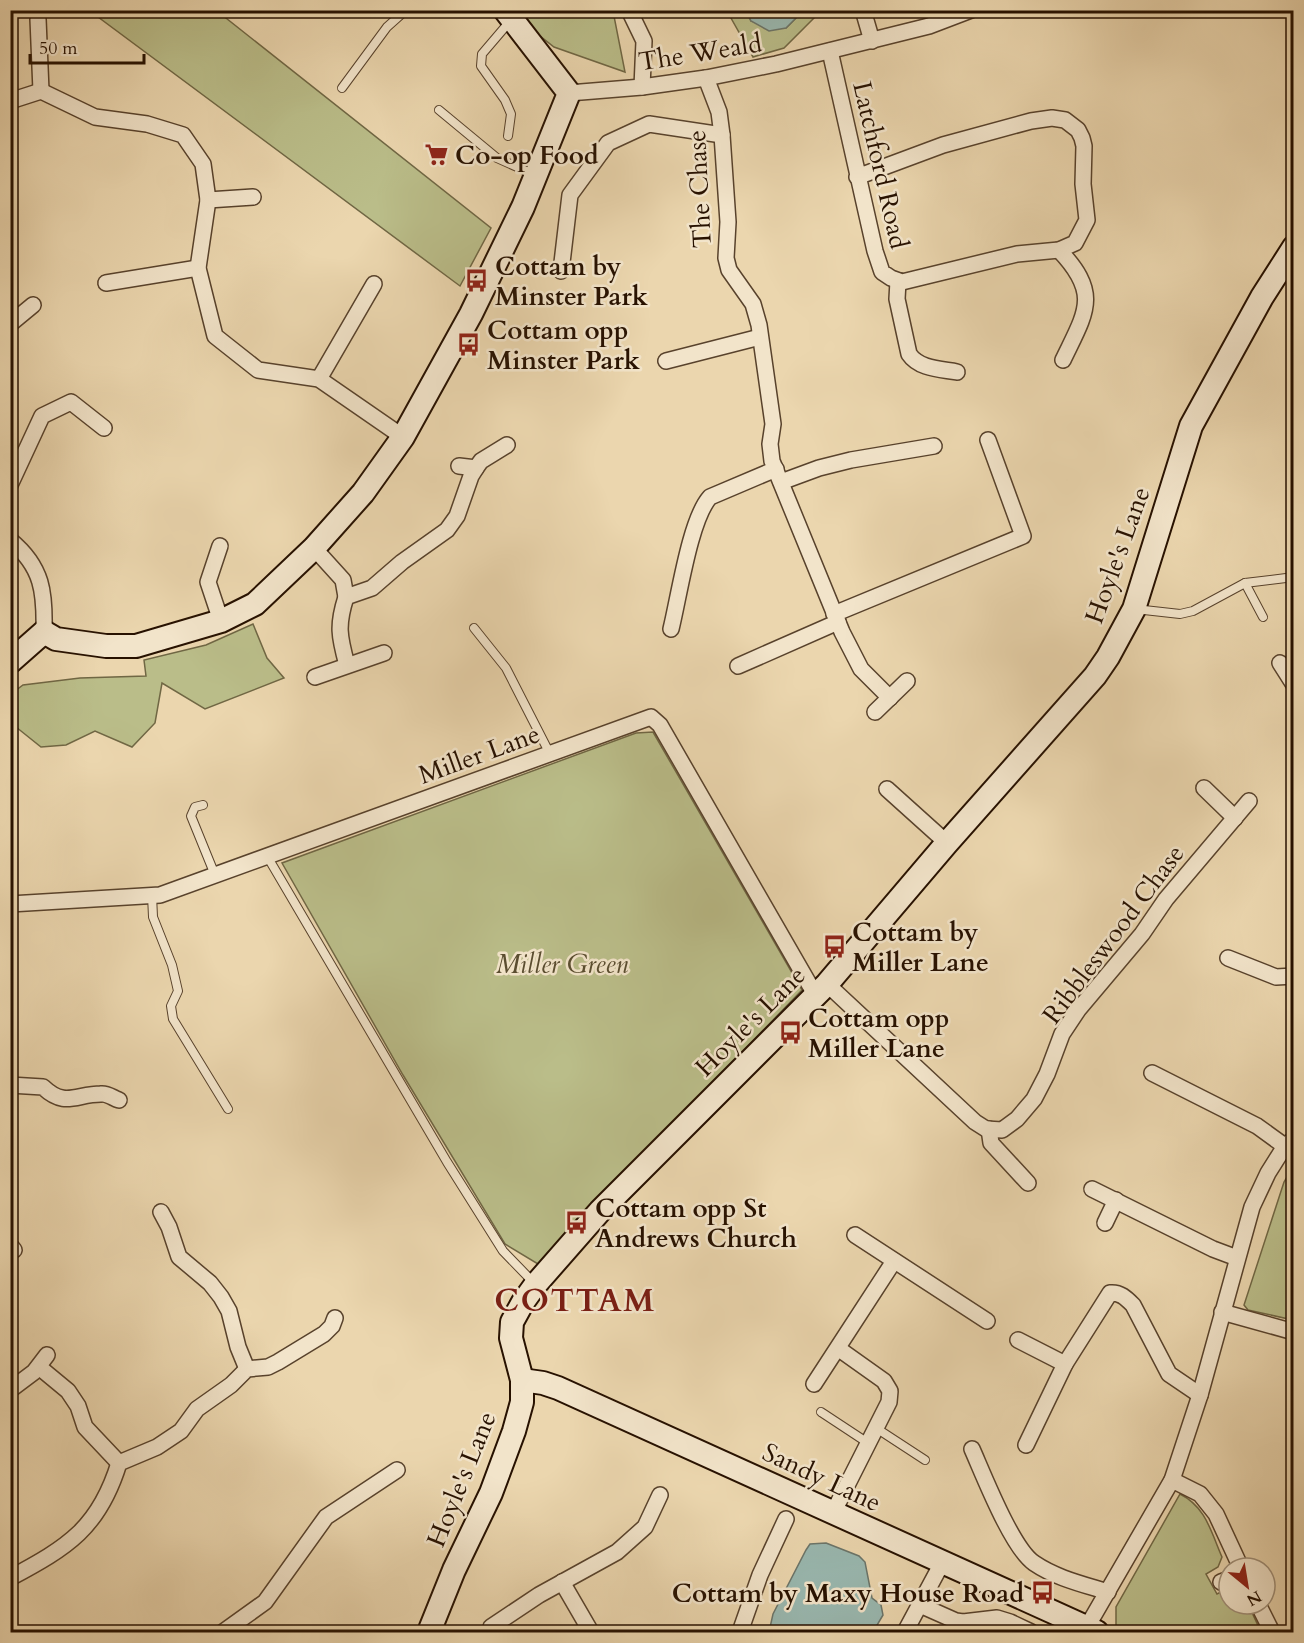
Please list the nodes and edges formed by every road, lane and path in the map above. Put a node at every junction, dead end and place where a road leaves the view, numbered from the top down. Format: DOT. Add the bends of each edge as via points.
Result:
graph roads {
  1 [pos="406,10"];
  2 [pos="629,10"];
  3 [pos="863,10"];
  4 [pos="971,10"];
  5 [pos="508,15"];
  6 [pos="38,20"];
  7 [pos="872,41"];
  8 [pos="830,51"];
  9 [pos="706,78"];
  10 [pos="642,87"];
  11 [pos="342,88"];
  12 [pos="41,91"];
  13 [pos="569,93"];
  14 [pos="10,101"];
  15 [pos="439,110"];
  16 [pos="722,135"];
  17 [pos="508,136"];
  18 [pos="536,175"];
  19 [pos="857,177"];
  20 [pos="253,197"];
  21 [pos="208,200"];
  22 [pos="1293,247"];
  23 [pos="1059,250"];
  24 [pos="198,268"];
  25 [pos="561,271"];
  26 [pos="898,280"];
  27 [pos="106,284"];
  28 [pos="374,284"];
  29 [pos="33,305"];
  30 [pos="10,324"];
  31 [pos="760,337"];
  32 [pos="1063,360"];
  33 [pos="666,361"];
  34 [pos="957,372"];
  35 [pos="319,379"];
  36 [pos="104,428"];
  37 [pos="403,437"];
  38 [pos="988,440"];
  39 [pos="507,445"];
  40 [pos="934,446"];
  41 [pos="459,466"];
  42 [pos="476,468"];
  43 [pos="778,476"];
  44 [pos="10,485"];
  45 [pos="10,540"];
  46 [pos="220,546"];
  47 [pos="314,548"];
  48 [pos="1293,577"];
  49 [pos="1245,584"];
  50 [pos="346,597"];
  51 [pos="1134,609"];
  52 [pos="1263,617"];
  53 [pos="836,618"];
  54 [pos="221,621"];
  55 [pos="474,628"];
  56 [pos="671,629"];
  57 [pos="44,632"];
  58 [pos="384,653"];
  59 [pos="10,662"];
  60 [pos="1280,663"];
  61 [pos="347,664"];
  62 [pos="738,666"];
  63 [pos="315,677"];
  64 [pos="907,681"];
  65 [pos="1293,685"];
  66 [pos="890,698"];
  67 [pos="875,712"];
  68 [pos="550,754"];
  69 [pos="1204,788"];
  70 [pos="886,789"];
  71 [pos="1249,801"];
  72 [pos="203,805"];
  73 [pos="1235,818"];
  74 [pos="947,843"];
  75 [pos="267,856"];
  76 [pos="215,875"];
  77 [pos="152,895"];
  78 [pos="10,904"];
  79 [pos="1228,958"];
  80 [pos="1293,976"];
  81 [pos="821,990"];
  82 [pos="1152,1073"];
  83 [pos="10,1085"];
  84 [pos="119,1100"];
  85 [pos="228,1109"];
  86 [pos="989,1130"];
  87 [pos="1291,1146"];
  88 [pos="1028,1183"];
  89 [pos="1092,1189"];
  90 [pos="1116,1200"];
  91 [pos="161,1212"];
  92 [pos="1105,1223"];
  93 [pos="855,1235"];
  94 [pos="1237,1258"];
  95 [pos="894,1262"];
  96 [pos="536,1284"];
  97 [pos="1222,1312"];
  98 [pos="335,1318"];
  99 [pos="987,1321"];
  100 [pos="1293,1332"];
  101 [pos="1018,1340"];
  102 [pos="839,1348"];
  103 [pos="1065,1364"];
  104 [pos="247,1369"];
  105 [pos="522,1380"];
  106 [pos="814,1384"];
  107 [pos="10,1390"];
  108 [pos="1200,1395"];
  109 [pos="821,1412"];
  110 [pos="876,1428"];
  111 [pos="868,1443"];
  112 [pos="1026,1445"];
  113 [pos="972,1449"];
  114 [pos="925,1460"];
  115 [pos="120,1463"];
  116 [pos="397,1470"];
  117 [pos="1172,1480"];
  118 [pos="660,1495"];
  119 [pos="833,1513"];
  120 [pos="786,1519"];
  121 [pos="1235,1556"];
  122 [pos="942,1563"];
  123 [pos="10,1578"];
  124 [pos="562,1582"];
  125 [pos="1108,1592"];
  126 [pos="920,1605"];
  127 [pos="1264,1616"];
  128 [pos="490,1627"];
  129 [pos="1092,1630"];
  130 [pos="223,1632"];
  131 [pos="429,1632"];
  132 [pos="591,1632"];
  133 [pos="740,1632"];
  134 [pos="905,1632"];
  135 [pos="1031,1632"];
  136 [pos="1272,1632"];
  1 -- 11 [label="lane" via="387,27"];
  2 -- 10 [label="street" via="644,41"];
  3 -- 7 [label="street"];
  4 -- 7 [label="street, The Weald"];
  5 -- 13 [label="street"];
  5 -- 17 [label="lane" via="482,54 482,66 511,114"];
  6 -- 12 [label="street"];
  7 -- 8 [label="street, The Weald"];
  8 -- 9 [label="street, The Weald"];
  8 -- 19 [label="street, Latchford Road"];
  9 -- 10 [label="street, The Weald"];
  9 -- 16 [label="street, The Chase" via="719,112"];
  10 -- 13 [label="street, The Weald"];
  12 -- 14 [label="street"];
  12 -- 21 [label="street" via="95,117 147,124 183,135 203,164"];
  13 -- 18 [label="street"];
  15 -- 18 [label="lane" via="496,158"];
  16 -- 25 [label="street" via="649,124 608,143 570,195"];
  16 -- 31 [label="street, The Chase" via="728,222 726,258 729,270 753,304"];
  18 -- 37 [label="street" via="471,314"];
  19 -- 23 [label="street" via="943,145 1052,118 1065,120 1078,130 1084,146 1087,220 1076,243"];
  19 -- 26 [label="street, Latchford Road" via="882,272"];
  20 -- 21 [label="street"];
  21 -- 24 [label="street"];
  22 -- 51 [label="street, Hoyle's Lane" via="1191,426"];
  23 -- 26 [label="street, Latchford Road" via="1017,254 925,278"];
  23 -- 32 [label="street" via="1083,282 1087,302"];
  24 -- 27 [label="street"];
  24 -- 35 [label="street" via="215,336 258,370"];
  26 -- 34 [label="street" via="897,299 914,362"];
  28 -- 35 [label="street"];
  29 -- 30 [label="street"];
  31 -- 33 [label="street"];
  31 -- 43 [label="street, The Chase" via="773,424 770,444"];
  35 -- 37 [label="street"];
  36 -- 44 [label="street" via="70,402 42,416"];
  37 -- 47 [label="street" via="363,494"];
  38 -- 53 [label="street" via="1023,536"];
  39 -- 42 [label="street"];
  40 -- 43 [label="street"];
  41 -- 42 [label="street"];
  42 -- 50 [label="street" via="458,516 447,530 372,588"];
  43 -- 53 [label="street, The Chase"];
  43 -- 56 [label="street" via="710,497 704,503"];
  45 -- 57 [label="street" via="28,557 42,583"];
  46 -- 54 [label="street" via="208,582"];
  47 -- 50 [label="street" via="343,580"];
  47 -- 54 [label="street" via="255,604"];
  48 -- 49 [label="lane"];
  49 -- 51 [label="lane" via="1180,614"];
  49 -- 52 [label="lane"];
  50 -- 61 [label="street" via="339,636"];
  51 -- 74 [label="street, Hoyle's Lane" via="1095,676"];
  53 -- 62 [label="street"];
  53 -- 66 [label="street, The Chase" via="861,669"];
  54 -- 57 [label="street" via="136,646 56,639"];
  55 -- 68 [label="lane" via="506,668"];
  57 -- 59 [label="street"];
  58 -- 61 [label="street"];
  60 -- 65 [label="street"];
  61 -- 63 [label="street"];
  64 -- 66 [label="street"];
  66 -- 67 [label="street"];
  68 -- 75 [label="street, Miller Lane"];
  68 -- 81 [label="street, Miller Lane" via="651,717 660,725"];
  69 -- 73 [label="street"];
  70 -- 74 [label="street"];
  71 -- 73 [label="street, Ribbleswood Chase"];
  72 -- 76 [label="lane" via="195,807 191,816"];
  73 -- 86 [label="street, Ribbleswood Chase" via="1078,1010 1062,1034 1034,1099 1002,1130"];
  74 -- 81 [label="street, Hoyle's Lane"];
  75 -- 76 [label="street, Miller Lane"];
  75 -- 96 [label="lane" via="491,1233"];
  76 -- 77 [label="street, Miller Lane"];
  77 -- 78 [label="street, Miller Lane"];
  77 -- 85 [label="lane" via="153,917 178,991 171,1006 173,1019"];
  79 -- 80 [label="street" via="1276,976"];
  81 -- 86 [label="street"];
  81 -- 96 [label="street, Hoyle's Lane" via="600,1211"];
  82 -- 87 [label="street"];
  83 -- 84 [label="street" via="43,1087 52,1096 66,1100 103,1093"];
  86 -- 88 [label="street" via="991,1143"];
  87 -- 94 [label="street" via="1268,1173 1252,1207"];
  89 -- 90 [label="street"];
  90 -- 92 [label="street"];
  90 -- 94 [label="street"];
  91 -- 104 [label="street" via="179,1257 210,1283 229,1311"];
  93 -- 95 [label="street"];
  94 -- 97 [label="street"];
  95 -- 99 [label="street"];
  95 -- 102 [label="street"];
  96 -- 105 [label="street, Hoyle's Lane" via="512,1322 511,1338"];
  97 -- 100 [label="street"];
  97 -- 108 [label="street"];
  98 -- 104 [label="street" via="324,1334 278,1362"];
  101 -- 103 [label="street"];
  102 -- 106 [label="street"];
  102 -- 110 [label="street" via="884,1381 891,1391"];
  103 -- 108 [label="street" via="1104,1300 1117,1292 1133,1305 1169,1374"];
  103 -- 112 [label="street"];
  104 -- 115 [label="street" via="197,1409 181,1431 157,1447"];
  105 -- 119 [label="street, Sandy Lane" via="558,1388"];
  105 -- 131 [label="street, Hoyle's Lane" via="522,1402 492,1493"];
  107 -- 115 [label="street" via="43,1361 78,1406 85,1427"];
  108 -- 117 [label="street"];
  109 -- 111 [label="lane"];
  110 -- 111 [label="street"];
  110 -- 114 [label="lane"];
  111 -- 119 [label="street"];
  113 -- 125 [label="street" via="1015,1541 1032,1562 1058,1576"];
  115 -- 123 [label="street" via="101,1508 82,1532 50,1557"];
  116 -- 130 [label="street" via="326,1517 265,1602"];
  117 -- 121 [label="street" via="1200,1494 1216,1514"];
  117 -- 125 [label="street"];
  118 -- 124 [label="street" via="645,1527 624,1546"];
  119 -- 122 [label="street, Sandy Lane"];
  120 -- 133 [label="street"];
  122 -- 126 [label="street"];
  122 -- 129 [label="street, Sandy Lane"];
  124 -- 128 [label="street"];
  124 -- 132 [label="street"];
  125 -- 129 [label="street"];
  126 -- 134 [label="street"];
  126 -- 135 [label="street" via="956,1621 997,1618"];
  127 -- 136 [label="street"];
}
